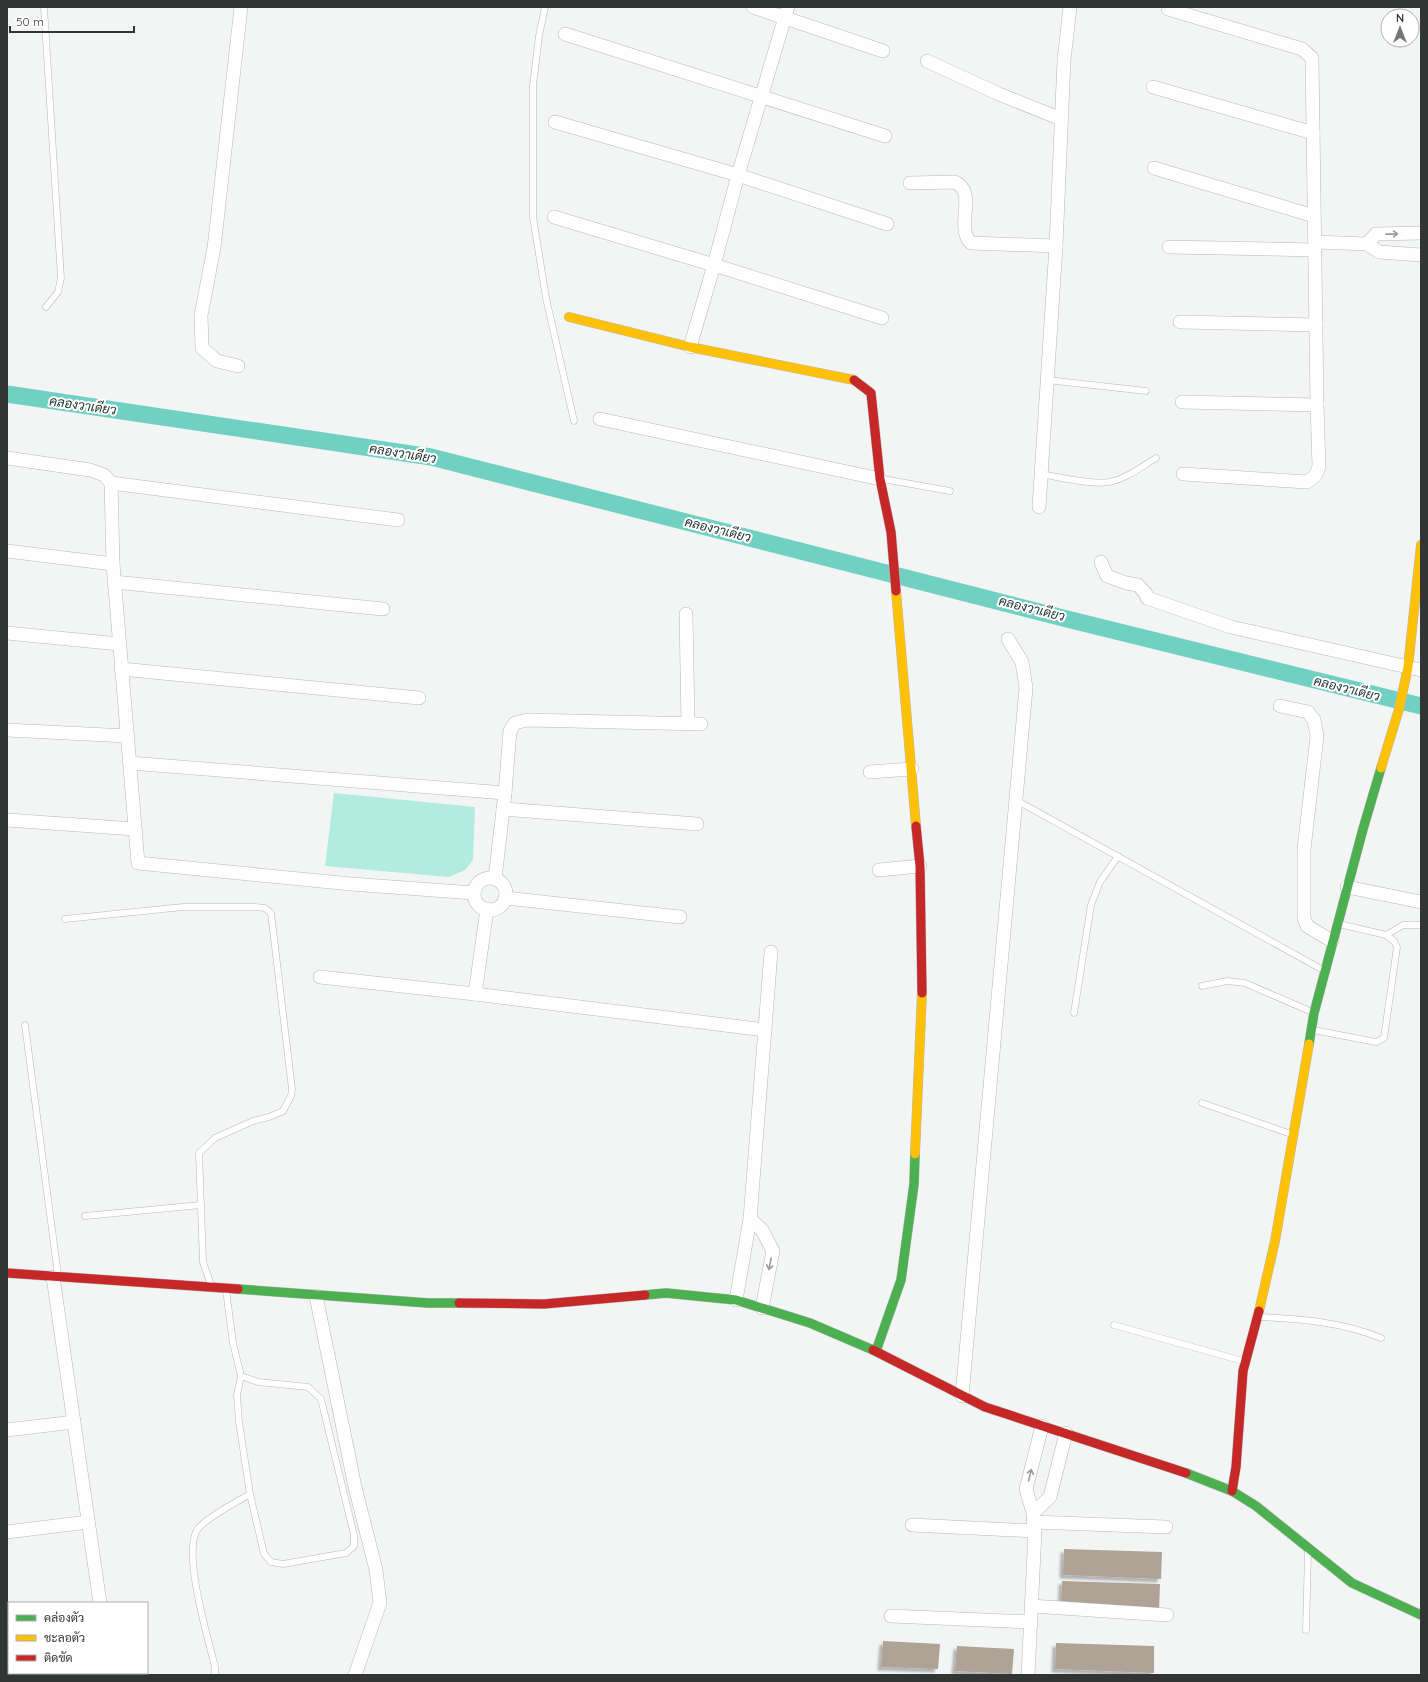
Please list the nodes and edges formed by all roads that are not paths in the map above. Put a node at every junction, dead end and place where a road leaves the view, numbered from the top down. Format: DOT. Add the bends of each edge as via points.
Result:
graph roads {
  1 [pos="44,7"];
  2 [pos="241,7"];
  3 [pos="545,7"];
  4 [pos="753,7"];
  5 [pos="1070,7"];
  6 [pos="1168,9"];
  7 [pos="786,12"];
  8 [pos="565,34"];
  9 [pos="883,51"];
  10 [pos="927,61"];
  11 [pos="1153,86"];
  12 [pos="761,96"];
  13 [pos="1062,119"];
  14 [pos="555,122"];
  15 [pos="1313,133"];
  16 [pos="885,136"];
  17 [pos="1154,168"];
  18 [pos="738,176"];
  19 [pos="910,183"];
  20 [pos="1314,216"];
  21 [pos="554,217"];
  22 [pos="887,224"];
  23 [pos="1421,233"];
  24 [pos="1367,244"];
  25 [pos="1056,246"];
  26 [pos="1169,246"];
  27 [pos="1315,246"];
  28 [pos="1421,255"];
  29 [pos="714,265"];
  30 [pos="46,307"];
  31 [pos="569,317"];
  32 [pos="882,318"];
  33 [pos="1180,322"];
  34 [pos="1316,325"];
  35 [pos="690,347"];
  36 [pos="238,366"];
  37 [pos="1047,380"];
  38 [pos="1146,391"];
  39 [pos="1182,402"];
  40 [pos="1317,406"];
  41 [pos="600,419"];
  42 [pos="574,422"];
  43 [pos="7,458"];
  44 [pos="1156,458"];
  45 [pos="1040,474"];
  46 [pos="1183,474"];
  47 [pos="880,479"];
  48 [pos="111,483"];
  49 [pos="950,491"];
  50 [pos="1039,507"];
  51 [pos="398,520"];
  52 [pos="1421,546"];
  53 [pos="7,551"];
  54 [pos="1101,562"];
  55 [pos="113,564"];
  56 [pos="114,582"];
  57 [pos="383,609"];
  58 [pos="686,614"];
  59 [pos="1417,624"];
  60 [pos="7,634"];
  61 [pos="1008,638"];
  62 [pos="119,644"];
  63 [pos="121,669"];
  64 [pos="1421,670"];
  65 [pos="1407,673"];
  66 [pos="419,698"];
  67 [pos="1280,706"];
  68 [pos="7,730"];
  69 [pos="127,736"];
  70 [pos="130,763"];
  71 [pos="912,769"];
  72 [pos="870,772"];
  73 [pos="505,793"];
  74 [pos="1016,799"];
  75 [pos="502,809"];
  76 [pos="7,820"];
  77 [pos="697,824"];
  78 [pos="135,829"];
  79 [pos="1118,856"];
  80 [pos="920,866"];
  81 [pos="879,870"];
  82 [pos="495,878"];
  83 [pos="1347,887"];
  84 [pos="474,893"];
  85 [pos="506,898"];
  86 [pos="1421,902"];
  87 [pos="487,909"];
  88 [pos="680,917"];
  89 [pos="65,919"];
  90 [pos="1337,923"];
  91 [pos="1421,925"];
  92 [pos="1386,935"];
  93 [pos="1332,941"];
  94 [pos="771,952"];
  95 [pos="1324,971"];
  96 [pos="320,976"];
  97 [pos="1202,986"];
  98 [pos="475,994"];
  99 [pos="1074,1013"];
  100 [pos="1314,1013"];
  101 [pos="25,1025"];
  102 [pos="765,1030"];
  103 [pos="1311,1030"];
  104 [pos="1202,1103"];
  105 [pos="1293,1135"];
  106 [pos="201,1205"];
  107 [pos="85,1216"];
  108 [pos="750,1219"];
  109 [pos="7,1273"];
  110 [pos="56,1277"];
  111 [pos="212,1288"];
  112 [pos="226,1289"];
  113 [pos="316,1296"];
  114 [pos="736,1300"];
  115 [pos="762,1308"];
  116 [pos="1258,1317"];
  117 [pos="1114,1325"];
  118 [pos="1381,1338"];
  119 [pos="876,1351"];
  120 [pos="1246,1362"];
  121 [pos="241,1376"];
  122 [pos="962,1396"];
  123 [pos="74,1422"];
  124 [pos="1042,1426"];
  125 [pos="7,1430"];
  126 [pos="1066,1433"];
  127 [pos="1232,1491"];
  128 [pos="250,1494"];
  129 [pos="88,1522"];
  130 [pos="1034,1522"];
  131 [pos="912,1526"];
  132 [pos="1166,1527"];
  133 [pos="7,1532"];
  134 [pos="1308,1548"];
  135 [pos="100,1602"];
  136 [pos="1031,1606"];
  137 [pos="1167,1615"];
  138 [pos="1421,1615"];
  139 [pos="891,1616"];
  140 [pos="1031,1622"];
  141 [pos="1306,1630"];
  142 [pos="215,1675"];
  143 [pos="355,1675"];
  144 [pos="1028,1675"];
  1 -- 30 [label="lane" via="61,278 58,292"];
  2 -- 36 [label="street" via="214,248 201,315 202,348 217,361"];
  3 -- 42 [label="lane" via="533,85 533,217 546,298"];
  4 -- 7 [label="street"];
  5 -- 13 [label="street" via="1064,60"];
  6 -- 15 [label="street" via="1302,49 1312,58"];
  7 -- 9 [label="street"];
  7 -- 12 [label="street"];
  8 -- 12 [label="street"];
  10 -- 13 [label="street"];
  11 -- 15 [label="street"];
  12 -- 16 [label="street"];
  12 -- 18 [label="street"];
  13 -- 25 [label="street"];
  14 -- 18 [label="street"];
  15 -- 20 [label="street"];
  17 -- 20 [label="street"];
  18 -- 22 [label="street"];
  18 -- 29 [label="street"];
  19 -- 25 [label="street" via="955,182 961,185 965,191 966,236 971,243"];
  20 -- 27 [label="street"];
  21 -- 29 [label="street"];
  24 -- 23 [label="street, one-way" via="1376,234"];
  24 -- 27 [label="street"];
  24 -- 28 [label="street" via="1379,252"];
  25 -- 37 [label="street"];
  26 -- 27 [label="street"];
  27 -- 34 [label="street"];
  29 -- 32 [label="street"];
  29 -- 35 [label="street"];
  31 -- 35 [label="street"];
  33 -- 34 [label="street"];
  34 -- 40 [label="street"];
  35 -- 47 [label="street" via="856,380 871,393"];
  37 -- 38 [label="lane"];
  37 -- 45 [label="street"];
  39 -- 40 [label="street"];
  40 -- 46 [label="street" via="1319,467 1315,476 1307,482"];
  41 -- 47 [label="street"];
  43 -- 48 [label="street" via="90,470 104,475"];
  44 -- 45 [label="lane" via="1109,482"];
  45 -- 50 [label="street"];
  47 -- 49 [label="lane"];
  47 -- 71 [label="street" via="891,532"];
  48 -- 51 [label="street"];
  48 -- 55 [label="street"];
  52 -- 59 [label="street"];
  53 -- 55 [label="street"];
  54 -- 65 [label="street" via="1107,576 1138,585 1147,598 1231,627 1377,662"];
  55 -- 56 [label="street"];
  56 -- 57 [label="street"];
  56 -- 62 [label="street"];
  58 -- 73 [label="street" via="695,724 527,720 515,723 510,731"];
  59 -- 65 [label="street"];
  60 -- 62 [label="street"];
  61 -- 74 [label="street" via="1022,662 1026,688"];
  62 -- 63 [label="street"];
  63 -- 66 [label="street"];
  63 -- 69 [label="street"];
  64 -- 65 [label="street"];
  65 -- 83 [label="street" via="1399,709"];
  67 -- 93 [label="street" via="1308,712 1314,720 1317,736 1304,849 1304,918 1307,926"];
  68 -- 69 [label="street"];
  69 -- 70 [label="street"];
  70 -- 73 [label="street"];
  70 -- 78 [label="street"];
  71 -- 72 [label="street"];
  71 -- 80 [label="street"];
  73 -- 75 [label="street"];
  74 -- 79 [label="lane"];
  74 -- 122 [label="street"];
  75 -- 77 [label="street"];
  75 -- 82 [label="street"];
  76 -- 78 [label="street"];
  78 -- 84 [label="street" via="138,863"];
  79 -- 95 [label="lane"];
  79 -- 99 [label="lane" via="1100,882 1091,905"];
  80 -- 81 [label="street"];
  80 -- 119 [label="street" via="922,1014 914,1184 901,1280"];
  82 -- 84 [label="street" via="485,878 475,888"];
  82 -- 85 [label="street" via="505,888"];
  83 -- 86 [label="street"];
  83 -- 90 [label="street"];
  84 -- 87 [label="street" via="476,902"];
  85 -- 87 [label="street" via="496,908"];
  85 -- 88 [label="street"];
  87 -- 98 [label="street"];
  89 -- 106 [label="lane" via="183,907 255,907 265,908 270,913 291,1096 283,1111 215,1138 199,1152"];
  90 -- 92 [label="lane"];
  90 -- 93 [label="street"];
  91 -- 92 [label="lane" via="1403,925"];
  92 -- 103 [label="lane" via="1394,941 1396,947 1384,1038 1376,1042"];
  93 -- 95 [label="street"];
  94 -- 102 [label="street"];
  95 -- 100 [label="street"];
  96 -- 98 [label="street"];
  97 -- 100 [label="lane" via="1227,981 1245,983"];
  98 -- 102 [label="street"];
  100 -- 103 [label="street"];
  101 -- 110 [label="lane"];
  102 -- 108 [label="street"];
  103 -- 105 [label="street"];
  104 -- 105 [label="lane"];
  105 -- 116 [label="street" via="1275,1241"];
  106 -- 107 [label="lane"];
  106 -- 111 [label="lane" via="203,1262"];
  108 -- 114 [label="street"];
  108 -- 115 [label="street, one-way" via="762,1230 773,1251"];
  109 -- 110 [label="street"];
  110 -- 111 [label="street"];
  110 -- 123 [label="street"];
  111 -- 112 [label="street"];
  112 -- 113 [label="street"];
  112 -- 121 [label="lane" via="233,1343"];
  113 -- 114 [label="street" via="428,1304 544,1304 666,1293"];
  113 -- 143 [label="street" via="355,1487 376,1570 380,1603"];
  114 -- 115 [label="street"];
  115 -- 119 [label="street" via="810,1323"];
  116 -- 118 [label="lane" via="1342,1326"];
  116 -- 120 [label="street"];
  117 -- 120 [label="lane"];
  119 -- 122 [label="street"];
  120 -- 127 [label="street" via="1243,1371"];
  121 -- 128 [label="lane" via="237,1395 239,1422"];
  121 -- 128 [label="lane" via="258,1382 308,1387 321,1398 354,1535 354,1546 346,1553 283,1564 270,1562 264,1554"];
  122 -- 124 [label="street" via="985,1407"];
  123 -- 125 [label="street"];
  123 -- 129 [label="street"];
  124 -- 126 [label="street"];
  130 -- 124 [label="street, one-way" via="1026,1489"];
  126 -- 127 [label="street"];
  126 -- 130 [label="street" via="1050,1497"];
  127 -- 134 [label="street" via="1256,1506"];
  128 -- 142 [label="lane" via="207,1519 196,1532 193,1546 201,1615"];
  129 -- 133 [label="street"];
  129 -- 135 [label="street"];
  130 -- 131 [label="street"];
  130 -- 132 [label="street"];
  130 -- 136 [label="street"];
  134 -- 138 [label="street" via="1352,1582"];
  134 -- 141 [label="lane"];
  136 -- 137 [label="street"];
  136 -- 140 [label="street"];
  139 -- 140 [label="street"];
  140 -- 144 [label="street"];
}
